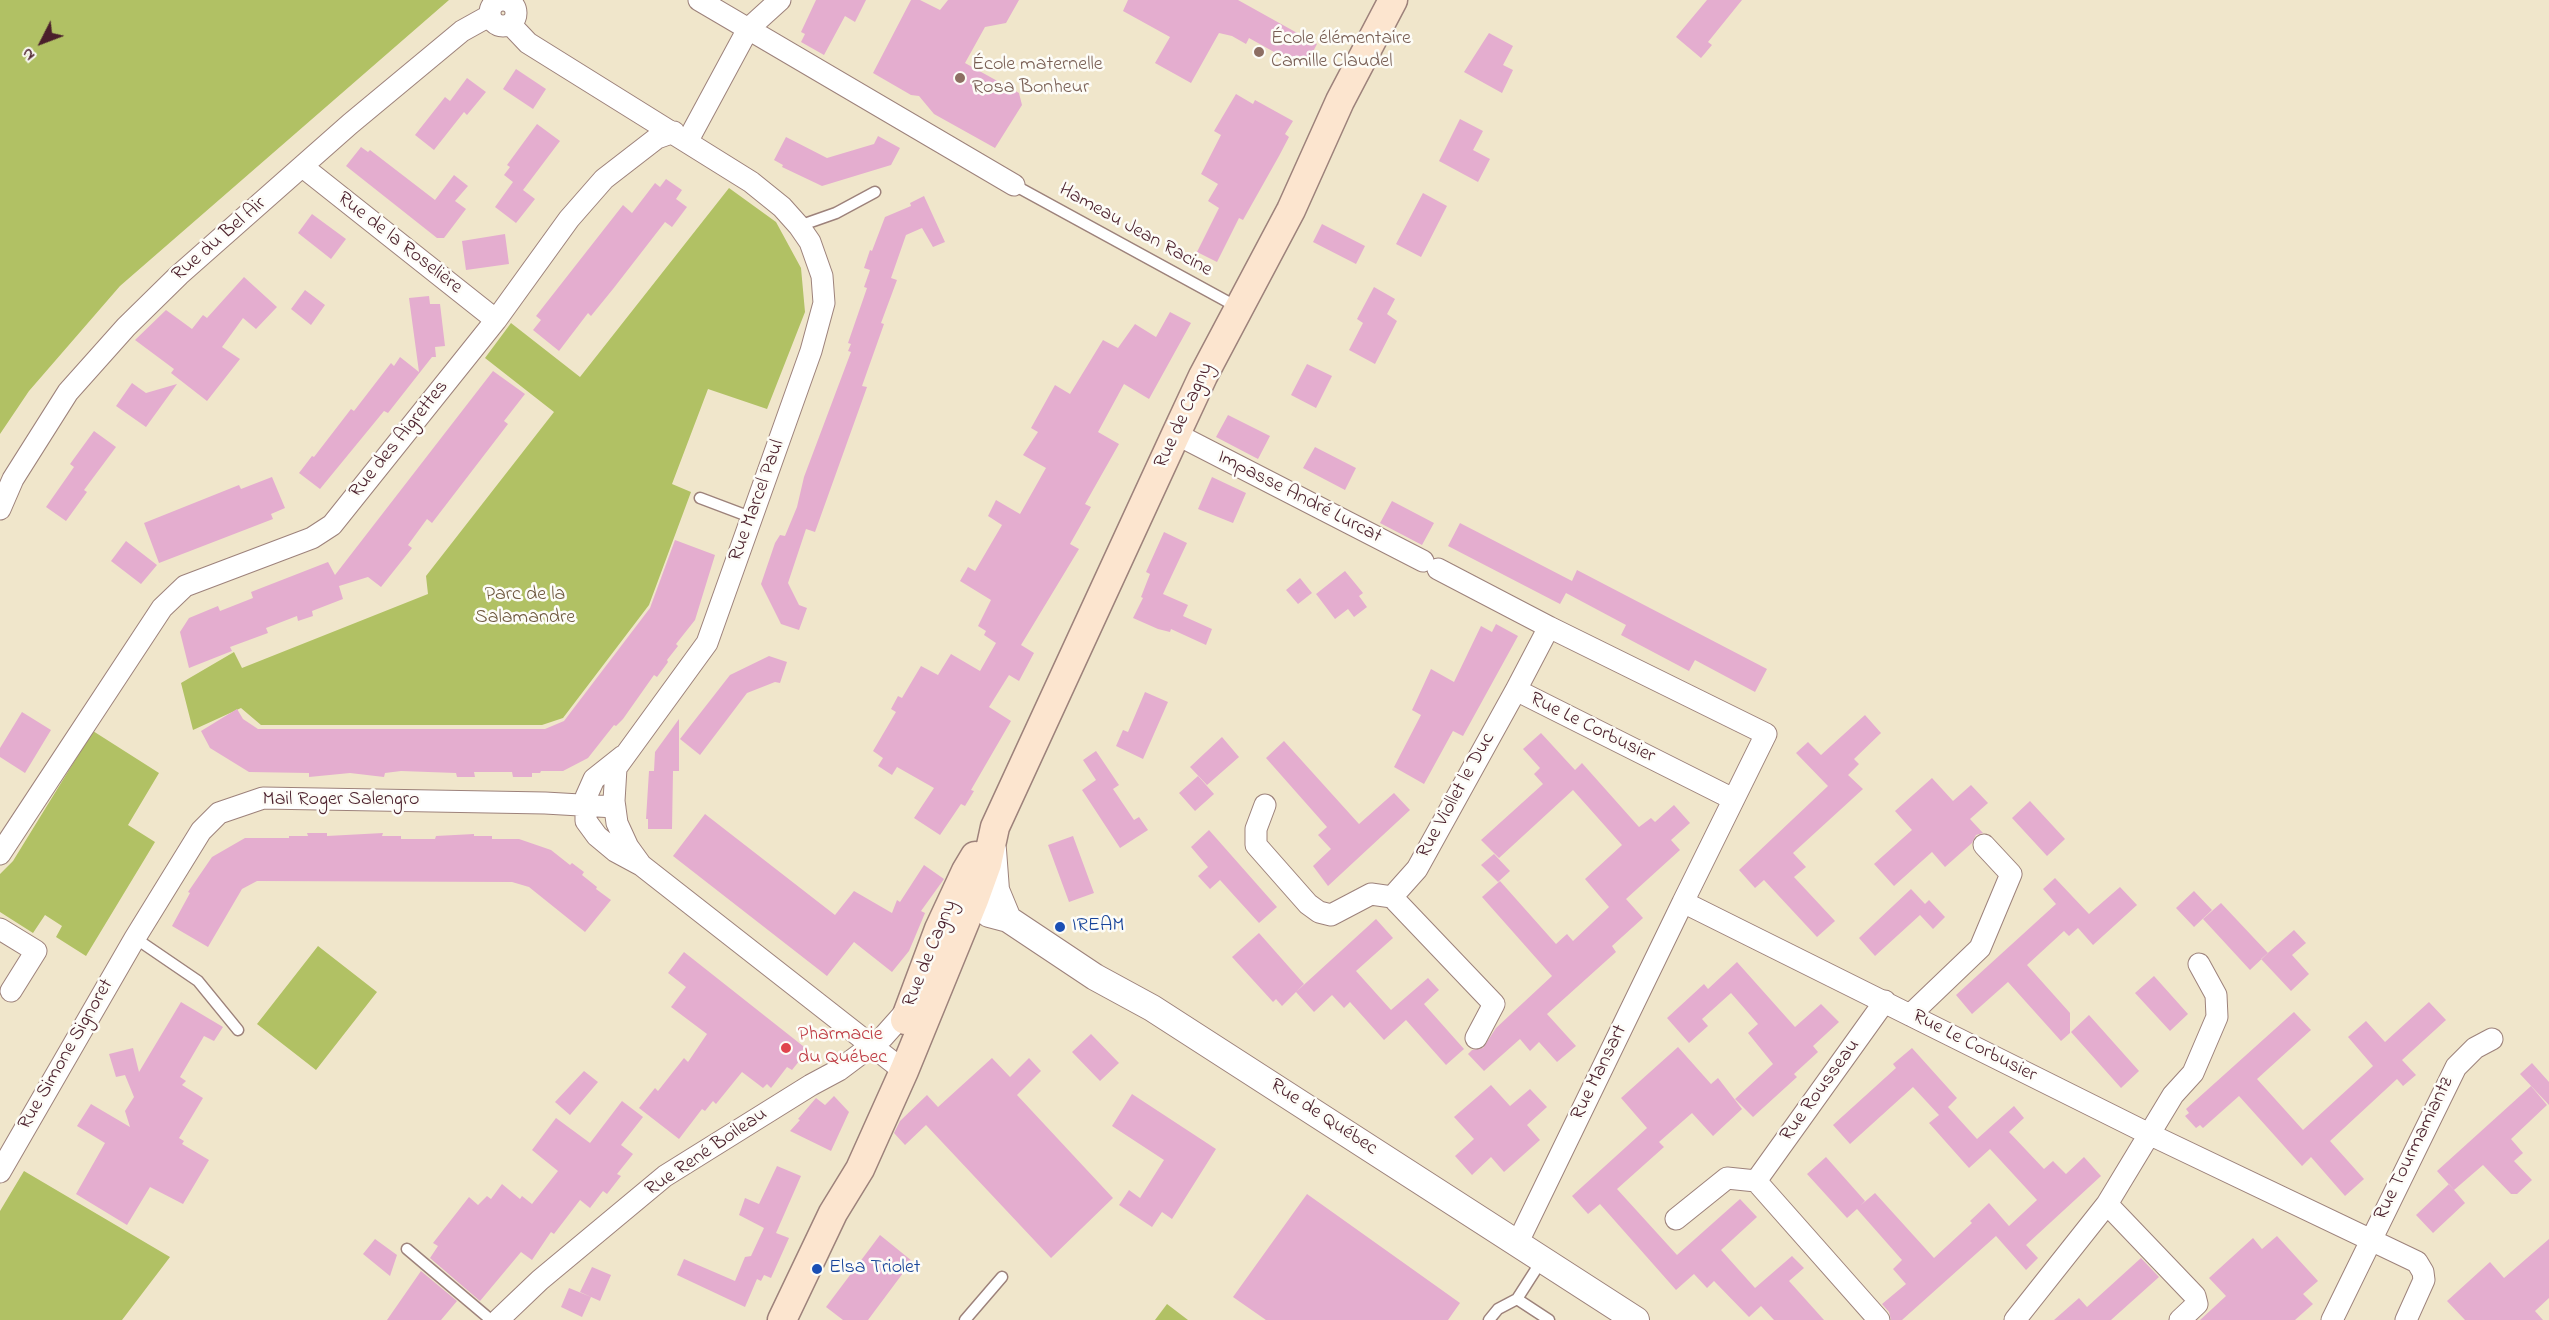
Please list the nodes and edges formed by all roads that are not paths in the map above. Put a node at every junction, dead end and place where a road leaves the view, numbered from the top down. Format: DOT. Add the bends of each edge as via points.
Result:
graph roads {
  1 [pos="699,0"];
  2 [pos="780,0"];
  3 [pos="1393,0"];
  4 [pos="507,1"];
  5 [pos="489,16"];
  6 [pos="510,24"];
  7 [pos="748,29"];
  8 [pos="681,137"];
  9 [pos="303,167"];
  10 [pos="1014,184"];
  11 [pos="875,192"];
  12 [pos="799,226"];
  13 [pos="1239,308"];
  14 [pos="496,320"];
  15 [pos="1176,434"];
  16 [pos="700,498"];
  17 [pos="0,509"];
  18 [pos="753,518"];
  19 [pos="1549,627"];
  20 [pos="1516,690"];
  21 [pos="624,756"];
  22 [pos="1733,799"];
  23 [pos="1265,805"];
  24 [pos="585,806"];
  25 [pos="615,807"];
  26 [pos="993,838"];
  27 [pos="1984,845"];
  28 [pos="0,854"];
  29 [pos="641,865"];
  30 [pos="966,871"];
  31 [pos="1392,897"];
  32 [pos="1683,902"];
  33 [pos="984,913"];
  34 [pos="0,929"];
  35 [pos="939,929"];
  36 [pos="135,938"];
  37 [pos="2199,964"];
  38 [pos="11,991"];
  39 [pos="1885,1001"];
  40 [pos="1910,1014"];
  41 [pos="238,1030"];
  42 [pos="1476,1038"];
  43 [pos="2492,1039"];
  44 [pos="888,1060"];
  45 [pos="2149,1134"];
  46 [pos="0,1172"];
  47 [pos="1756,1181"];
  48 [pos="2107,1204"];
  49 [pos="1676,1219"];
  50 [pos="2370,1240"];
  51 [pos="1517,1244"];
  52 [pos="407,1249"];
  53 [pos="1542,1260"];
  54 [pos="1002,1277"];
  55 [pos="1517,1299"];
  56 [pos="491,1320"];
  57 [pos="498,1320"];
  58 [pos="782,1320"];
  59 [pos="965,1320"];
  60 [pos="1489,1320"];
  61 [pos="1549,1320"];
  62 [pos="1636,1320"];
  63 [pos="1879,1320"];
  64 [pos="2015,1320"];
  65 [pos="2180,1320"];
  66 [pos="2332,1320"];
  67 [pos="2406,1320"];
  1 -- 7 [label="street"];
  2 -- 7 [label="street"];
  3 -- 13 [label="main road, Rue de Cagny"];
  4 -- 5 [label="street" via="494,3"];
  4 -- 6 [label="street" via="516,12"];
  5 -- 6 [label="street" via="498,26"];
  5 -- 9 [label="street, Rue du Bel Air" via="462,30"];
  6 -- 8 [label="street, Rue Marcel Paul" via="528,43"];
  7 -- 8 [label="street"];
  7 -- 10 [label="street"];
  8 -- 12 [label="street, Rue Marcel Paul" via="751,182"];
  8 -- 14 [label="street, Rue des Aigrettes" via="657,138 604,179 569,219"];
  9 -- 14 [label="street, Rue de la Roselière"];
  9 -- 17 [label="street, Rue du Bel Air" via="179,275 68,392 13,479"];
  10 -- 13 [label="lane, Hameau Jean Racine"];
  11 -- 12 [label="lane" via="836,213"];
  12 -- 18 [label="street, Rue Marcel Paul" via="822,276 824,303"];
  13 -- 15 [label="main road, Rue de Cagny"];
  14 -- 28 [label="street, Rue des Aigrettes" via="332,525 312,538 185,586 162,608"];
  15 -- 19 [label="street, Impasse André Lurcat"];
  15 -- 26 [label="main road, Rue de Cagny"];
  16 -- 18 [label="lane"];
  18 -- 21 [label="street, Rue Marcel Paul" via="707,643"];
  19 -- 20 [label="street, Rue Le Corbusier"];
  19 -- 22 [label="street" via="1766,734"];
  20 -- 22 [label="street, Rue Le Corbusier"];
  20 -- 31 [label="street, Rue Viollet le Duc" via="1417,869"];
  21 -- 24 [label="street, Rue Marcel Paul" via="594,779"];
  21 -- 25 [label="street, Rue Marcel Paul" via="616,768"];
  22 -- 32 [label="street"];
  23 -- 31 [label="street" via="1256,829 1256,845 1319,912 1331,915 1371,894"];
  24 -- 25 [label="street, Mail Roger Salengro"];
  24 -- 29 [label="street, Rue Marcel Paul" via="586,821 597,836"];
  24 -- 36 [label="street, Mail Roger Salengro" via="263,798 219,813 201,831"];
  25 -- 29 [label="street, Rue Marcel Paul" via="617,823"];
  26 -- 30 [label="main road, Rue de Cagny"];
  26 -- 33 [label="main road, Rue de Cagny"];
  26 -- 33 [label="street" via="996,890"];
  27 -- 40 [label="street" via="2011,874 1980,948"];
  29 -- 44 [label="street, Rue Marcel Paul"];
  30 -- 33 [label="street" via="968,888"];
  30 -- 35 [label="main road, Rue de Cagny"];
  31 -- 42 [label="street" via="1494,1005"];
  32 -- 39 [label="street, Rue Le Corbusier"];
  32 -- 51 [label="street, Rue Mansart"];
  33 -- 35 [label="street"];
  33 -- 44 [label="main road, Rue de Cagny"];
  33 -- 51 [label="street, Rue de Québec" via="1162,1014"];
  34 -- 38 [label="street" via="36,951"];
  35 -- 44 [label="main road, Rue de Cagny"];
  36 -- 41 [label="lane" via="198,981"];
  36 -- 46 [label="street, Rue Simone Signoret"];
  37 -- 45 [label="street" via="2216,995 2217,1017 2193,1073 2173,1095"];
  39 -- 40 [label="street, Rue Le Corbusier"];
  39 -- 47 [label="street, Rue Rousseau"];
  40 -- 45 [label="street, Rue Le Corbusier"];
  43 -- 50 [label="street, Rue Tourmamiantz" via="2456,1066"];
  44 -- 57 [label="street, Rue René Boileau" via="839,1070 665,1176"];
  44 -- 58 [label="main road, Rue de Cagny" via="832,1213"];
  45 -- 48 [label="street"];
  45 -- 50 [label="street, Rue Le Corbusier"];
  47 -- 49 [label="street" via="1727,1178"];
  47 -- 63 [label="street"];
  48 -- 64 [label="street"];
  48 -- 65 [label="street" via="2195,1296 2197,1304"];
  50 -- 66 [label="street, Rue Tourmamiantz"];
  50 -- 67 [label="street, Rue Tourmamiantz" via="2417,1262 2423,1272 2424,1280"];
  51 -- 53 [label="street, Rue de Québec"];
  52 -- 56 [label="lane"];
  53 -- 55 [label="lane"];
  53 -- 62 [label="street, Rue de Québec"];
  54 -- 59 [label="lane"];
  55 -- 60 [label="lane" via="1498,1309"];
  55 -- 61 [label="lane"];
}
